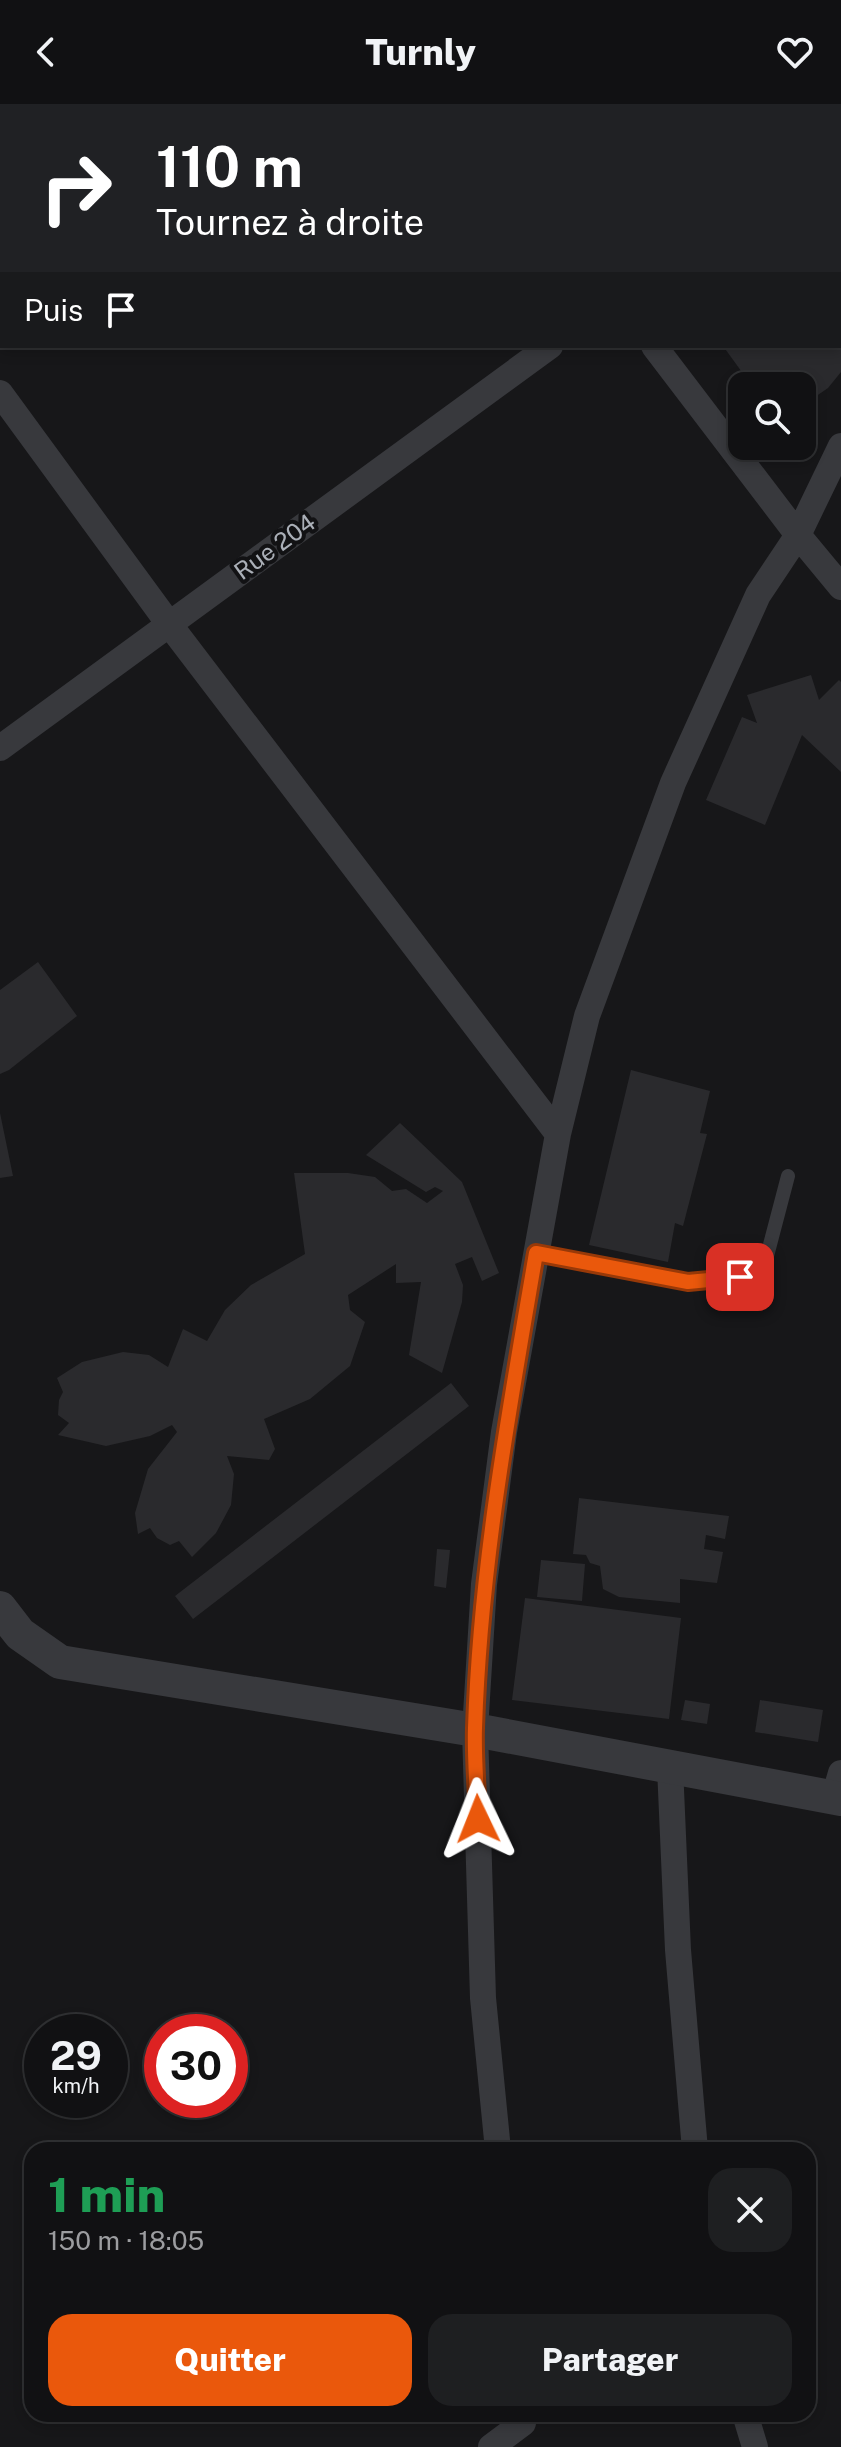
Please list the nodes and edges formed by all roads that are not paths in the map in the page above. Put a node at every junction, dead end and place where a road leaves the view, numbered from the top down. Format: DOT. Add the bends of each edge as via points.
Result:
graph roads {
  1 [pos="547,348"];
  2 [pos="656,348"];
  3 [pos="0,393"];
  4 [pos="841,446"];
  5 [pos="798,535"];
  6 [pos="841,587"];
  7 [pos="169,624"];
  8 [pos="0,748"];
  9 [pos="558,1134"];
  10 [pos="788,1176"];
  11 [pos="536,1253"];
  12 [pos="7,1630"];
  13 [pos="475,1730"];
  14 [pos="670,1767"];
  15 [pos="839,1790"];
  16 [pos="497,2142"];
  17 [pos="694,2142"];
  18 [pos="747,2422"];
  19 [pos="526,2428"];
  20 [pos="491,2447"];
  21 [pos="755,2447"];
  1 -- 7 [label="street, Rue 204"];
  2 -- 5 [label="street"];
  3 -- 7 [label="street"];
  4 -- 5 [label="street"];
  5 -- 6 [label="street"];
  5 -- 9 [label="street" via="758,595 673,783 587,1016"];
  7 -- 8 [label="street, Rue 204"];
  7 -- 9 [label="street"];
  9 -- 11 [label="street"];
  10 -- 11 [label="lane" via="767,1256 740,1277 688,1282"];
  11 -- 13 [label="street" via="484,1584"];
  12 -- 13 [label="street" via="60,1662"];
  13 -- 14 [label="street"];
  13 -- 16 [label="street" via="483,1998"];
  14 -- 15 [label="street"];
  14 -- 17 [label="street"];
  18 -- 21 [label="street"];
  19 -- 20 [label="street"];
}
